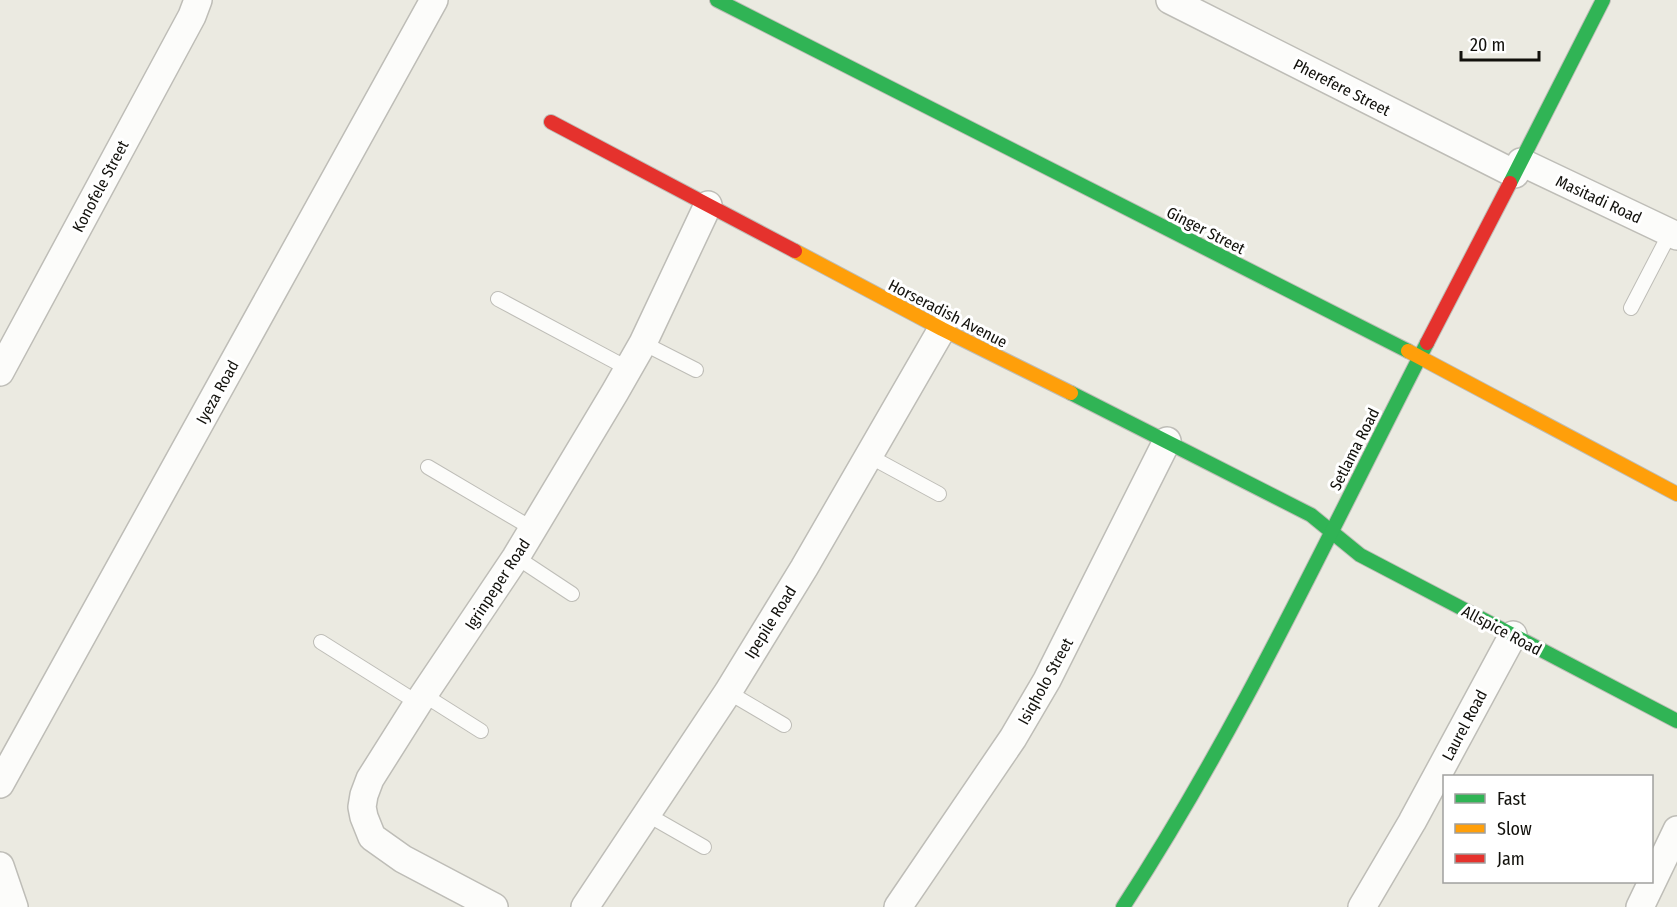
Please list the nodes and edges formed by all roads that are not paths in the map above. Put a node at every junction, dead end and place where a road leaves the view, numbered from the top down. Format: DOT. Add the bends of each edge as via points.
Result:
graph roads {
  1 [pos="198,0"];
  2 [pos="434,0"];
  3 [pos="717,0"];
  4 [pos="1170,0"];
  5 [pos="1603,0"];
  6 [pos="550,122"];
  7 [pos="1518,168"];
  8 [pos="708,205"];
  9 [pos="1673,235"];
  10 [pos="498,299"];
  11 [pos="1631,308"];
  12 [pos="942,329"];
  13 [pos="644,343"];
  14 [pos="1419,357"];
  15 [pos="629,369"];
  16 [pos="696,370"];
  17 [pos="0,372"];
  18 [pos="1167,441"];
  19 [pos="869,456"];
  20 [pos="428,467"];
  21 [pos="939,494"];
  22 [pos="1677,494"];
  23 [pos="533,529"];
  24 [pos="1331,532"];
  25 [pos="516,557"];
  26 [pos="572,594"];
  27 [pos="1513,636"];
  28 [pos="321,642"];
  29 [pos="728,692"];
  30 [pos="421,699"];
  31 [pos="1677,721"];
  32 [pos="784,725"];
  33 [pos="481,731"];
  34 [pos="0,784"];
  35 [pos="648,814"];
  36 [pos="1677,830"];
  37 [pos="704,847"];
  38 [pos="0,866"];
  39 [pos="1653,880"];
  40 [pos="1652,883"];
  41 [pos="14,907"];
  42 [pos="494,907"];
  43 [pos="585,907"];
  44 [pos="898,907"];
  45 [pos="1123,907"];
  46 [pos="1362,907"];
  47 [pos="1640,907"];
  1 -- 17 [label="street, Konofele Street"];
  2 -- 34 [label="street, Iyeza Road"];
  3 -- 14 [label="street, Ginger Street"];
  4 -- 7 [label="street, Pherefere Street"];
  5 -- 7 [label="street, Setlama Road"];
  6 -- 8 [label="street, Horseradish Avenue"];
  7 -- 9 [label="street, Masitadi Road"];
  7 -- 14 [label="street, Setlama Road"];
  8 -- 12 [label="street, Horseradish Avenue"];
  8 -- 13 [label="street, Igrinpeper Road"];
  9 -- 11 [label="lane"];
  10 -- 15 [label="lane"];
  12 -- 18 [label="street, Horseradish Avenue"];
  12 -- 19 [label="street, Ipepile Road"];
  13 -- 15 [label="street, Igrinpeper Road"];
  13 -- 16 [label="lane"];
  14 -- 22 [label="street, Ginger Street"];
  14 -- 24 [label="street, Setlama Road"];
  15 -- 23 [label="street, Igrinpeper Road"];
  18 -- 24 [label="street, Horseradish Avenue" via="1311,515"];
  18 -- 44 [label="street, Isiqholo Street" via="1047,680 1013,738"];
  19 -- 21 [label="lane"];
  19 -- 29 [label="street, Ipepile Road"];
  20 -- 23 [label="lane"];
  23 -- 25 [label="street, Igrinpeper Road"];
  24 -- 27 [label="street, Allspice Road" via="1360,555"];
  24 -- 45 [label="street, Setlama Road" via="1213,763"];
  25 -- 26 [label="lane"];
  25 -- 30 [label="street, Igrinpeper Road"];
  27 -- 31 [label="street, Allspice Road"];
  27 -- 46 [label="street, Laurel Road"];
  28 -- 30 [label="lane"];
  29 -- 32 [label="lane"];
  29 -- 35 [label="street, Ipepile Road"];
  30 -- 33 [label="lane"];
  30 -- 42 [label="street, Igrinpeper Road" via="370,779 362,807 367,828 372,837 403,859"];
  35 -- 37 [label="lane"];
  35 -- 43 [label="street, Ipepile Road"];
  36 -- 39 [label="street"];
  38 -- 41 [label="street"];
  40 -- 47 [label="street"];
}
